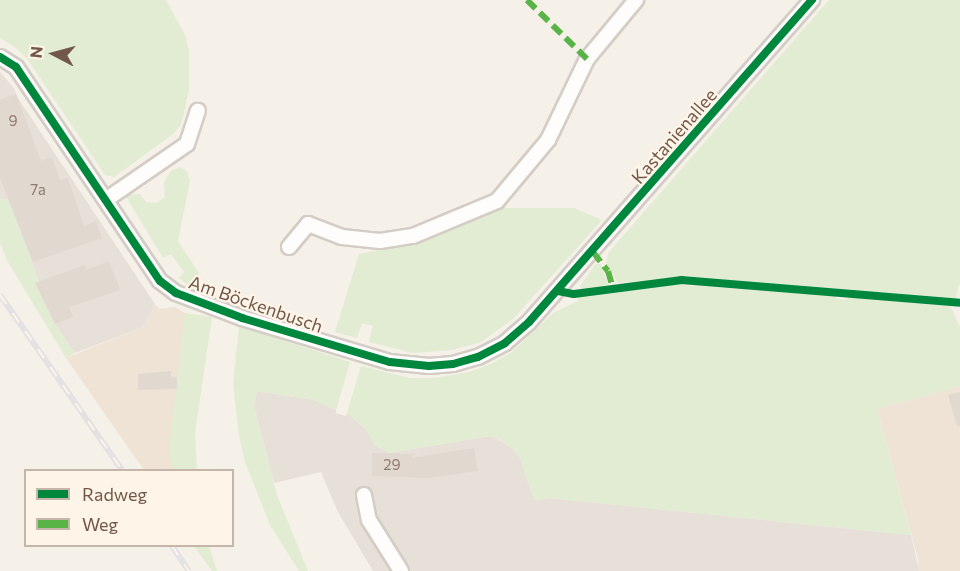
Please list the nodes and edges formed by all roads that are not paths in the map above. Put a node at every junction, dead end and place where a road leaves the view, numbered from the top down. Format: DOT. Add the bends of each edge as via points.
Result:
graph roads {
  1 [pos="636,0"];
  2 [pos="812,0"];
  3 [pos="0,57"];
  4 [pos="198,111"];
  5 [pos="106,199"];
  6 [pos="290,247"];
  7 [pos="558,291"];
  8 [pos="364,495"];
  9 [pos="401,571"];
  1 -- 6 [label="street" via="587,59 548,140 497,201 412,236 380,241 342,237 308,224"];
  2 -- 7 [label="street, Kastanienallee"];
  3 -- 5 [label="street, Am Böckenbusch" via="16,67"];
  4 -- 5 [label="street" via="187,144"];
  5 -- 7 [label="street, Am Böckenbusch" via="160,280 176,293 242,318 390,362 429,366 478,357 505,342"];
  8 -- 9 [label="street" via="369,520"];
}
